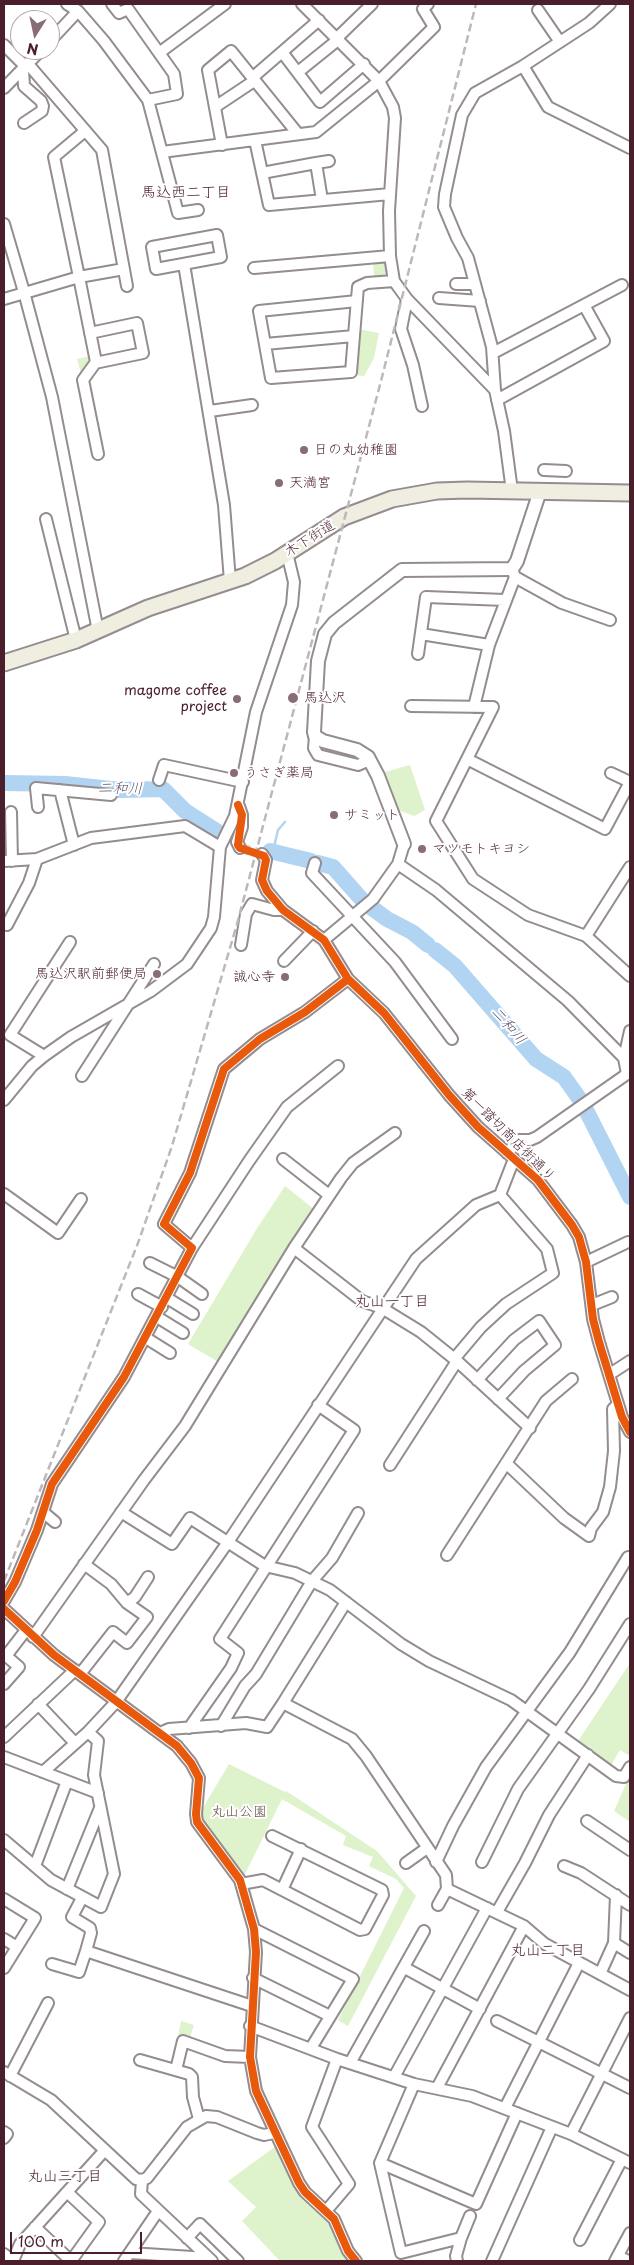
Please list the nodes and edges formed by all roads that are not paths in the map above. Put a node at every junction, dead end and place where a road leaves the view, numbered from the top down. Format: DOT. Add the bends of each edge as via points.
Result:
graph roads {
  1 [pos="67,4"];
  2 [pos="112,4"];
  3 [pos="225,4"];
  4 [pos="302,4"];
  5 [pos="372,4"];
  6 [pos="428,4"];
  7 [pos="610,4"];
  8 [pos="538,10"];
  9 [pos="78,11"];
  10 [pos="319,20"];
  11 [pos="60,30"];
  12 [pos="338,38"];
  13 [pos="560,42"];
  14 [pos="4,45"];
  15 [pos="282,52"];
  16 [pos="159,53"];
  17 [pos="32,60"];
  18 [pos="364,64"];
  19 [pos="523,66"];
  20 [pos="25,67"];
  21 [pos="298,72"];
  22 [pos="253,79"];
  23 [pos="379,81"];
  24 [pos="4,88"];
  25 [pos="148,100"];
  26 [pos="215,107"];
  27 [pos="24,123"];
  28 [pos="85,131"];
  29 [pos="298,134"];
  30 [pos="255,140"];
  31 [pos="222,145"];
  32 [pos="630,148"];
  33 [pos="162,152"];
  34 [pos="329,161"];
  35 [pos="316,163"];
  36 [pos="262,173"];
  37 [pos="390,194"];
  38 [pos="322,200"];
  39 [pos="198,210"];
  40 [pos="4,224"];
  41 [pos="8,252"];
  42 [pos="390,256"];
  43 [pos="184,264"];
  44 [pos="254,268"];
  45 [pos="124,269"];
  46 [pos="79,277"];
  47 [pos="394,281"];
  48 [pos="456,284"];
  49 [pos="474,284"];
  50 [pos="622,285"];
  51 [pos="127,286"];
  52 [pos="24,292"];
  53 [pos="439,298"];
  54 [pos="4,299"];
  55 [pos="407,299"];
  56 [pos="357,301"];
  57 [pos="480,301"];
  58 [pos="584,305"];
  59 [pos="90,333"];
  60 [pos="354,336"];
  61 [pos="265,344"];
  62 [pos="493,353"];
  63 [pos="95,363"];
  64 [pos="496,395"];
  65 [pos="252,405"];
  66 [pos="422,406"];
  67 [pos="210,412"];
  68 [pos="98,454"];
  69 [pos="544,470"];
  70 [pos="566,471"];
  71 [pos="540,491"];
  72 [pos="512,492"];
  73 [pos="630,493"];
  74 [pos="46,519"];
  75 [pos="287,553"];
  76 [pos="513,573"];
  77 [pos="230,581"];
  78 [pos="505,600"];
  79 [pos="610,620"];
  80 [pos="98,631"];
  81 [pos="421,634"];
  82 [pos="76,640"];
  83 [pos="489,646"];
  84 [pos="418,654"];
  85 [pos="4,663"];
  86 [pos="411,706"];
  87 [pos="474,707"];
  88 [pos="467,759"];
  89 [pos="611,773"];
  90 [pos="159,780"];
  91 [pos="242,782"];
  92 [pos="630,782"];
  93 [pos="60,790"];
  94 [pos="111,795"];
  95 [pos="238,805"];
  96 [pos="38,807"];
  97 [pos="11,812"];
  98 [pos="404,844"];
  99 [pos="74,845"];
  100 [pos="220,847"];
  101 [pos="240,848"];
  102 [pos="262,854"];
  103 [pos="37,859"];
  104 [pos="8,861"];
  105 [pos="315,863"];
  106 [pos="398,864"];
  107 [pos="630,867"];
  108 [pos="283,910"];
  109 [pos="354,916"];
  110 [pos="7,926"];
  111 [pos="313,931"];
  112 [pos="586,936"];
  113 [pos="324,940"];
  114 [pos="70,942"];
  115 [pos="241,945"];
  116 [pos="284,961"];
  117 [pos="154,964"];
  118 [pos="630,976"];
  119 [pos="348,979"];
  120 [pos="126,1006"];
  121 [pos="630,1031"];
  122 [pos="452,1039"];
  123 [pos="44,1056"];
  124 [pos="624,1058"];
  125 [pos="338,1066"];
  126 [pos="629,1075"];
  127 [pos="82,1076"];
  128 [pos="6,1094"];
  129 [pos="395,1133"];
  130 [pos="510,1156"];
  131 [pos="283,1159"];
  132 [pos="4,1194"];
  133 [pos="329,1195"];
  134 [pos="500,1195"];
  135 [pos="81,1199"];
  136 [pos="628,1242"];
  137 [pos="192,1248"];
  138 [pos="294,1248"];
  139 [pos="586,1262"];
  140 [pos="150,1263"];
  141 [pos="178,1277"];
  142 [pos="138,1294"];
  143 [pos="202,1294"];
  144 [pos="612,1297"];
  145 [pos="165,1303"];
  146 [pos="592,1305"];
  147 [pos="382,1308"];
  148 [pos="193,1314"];
  149 [pos="157,1317"];
  150 [pos="183,1333"];
  151 [pos="146,1338"];
  152 [pos="170,1352"];
  153 [pos="456,1360"];
  154 [pos="630,1361"];
  155 [pos="610,1374"];
  156 [pos="572,1379"];
  157 [pos="477,1380"];
  158 [pos="498,1399"];
  159 [pos="618,1404"];
  160 [pos="318,1405"];
  161 [pos="530,1428"];
  162 [pos="630,1432"];
  163 [pos="506,1463"];
  164 [pos="390,1464"];
  165 [pos="43,1512"];
  166 [pos="121,1512"];
  167 [pos="358,1513"];
  168 [pos="55,1522"];
  169 [pos="228,1542"];
  170 [pos="447,1555"];
  171 [pos="628,1557"];
  172 [pos="84,1564"];
  173 [pos="265,1566"];
  174 [pos="148,1577"];
  175 [pos="312,1581"];
  176 [pos="4,1602"];
  177 [pos="346,1602"];
  178 [pos="127,1603"];
  179 [pos="4,1609"];
  180 [pos="630,1624"];
  181 [pos="30,1633"];
  182 [pos="5,1655"];
  183 [pos="77,1672"];
  184 [pos="4,1684"];
  185 [pos="116,1702"];
  186 [pos="283,1703"];
  187 [pos="38,1704"];
  188 [pos="526,1711"];
  189 [pos="221,1726"];
  190 [pos="189,1728"];
  191 [pos="88,1732"];
  192 [pos="160,1733"];
  193 [pos="558,1734"];
  194 [pos="4,1737"];
  195 [pos="75,1743"];
  196 [pos="588,1756"];
  197 [pos="4,1757"];
  198 [pos="630,1767"];
  199 [pos="43,1772"];
  200 [pos="67,1781"];
  201 [pos="98,1792"];
  202 [pos="101,1807"];
  203 [pos="587,1821"];
  204 [pos="272,1836"];
  205 [pos="4,1840"];
  206 [pos="427,1848"];
  207 [pos="301,1849"];
  208 [pos="630,1850"];
  209 [pos="436,1862"];
  210 [pos="482,1862"];
  211 [pos="406,1863"];
  212 [pos="35,1866"];
  213 [pos="564,1866"];
  214 [pos="241,1884"];
  215 [pos="67,1889"];
  216 [pos="447,1889"];
  217 [pos="282,1890"];
  218 [pos="616,1895"];
  219 [pos="82,1898"];
  220 [pos="4,1899"];
  221 [pos="438,1905"];
  222 [pos="630,1905"];
  223 [pos="492,1910"];
  224 [pos="524,1926"];
  225 [pos="254,1930"];
  226 [pos="424,1931"];
  227 [pos="4,1939"];
  228 [pos="614,1943"];
  229 [pos="17,1947"];
  230 [pos="86,1950"];
  231 [pos="630,1953"];
  232 [pos="579,1963"];
  233 [pos="52,1964"];
  234 [pos="4,1968"];
  235 [pos="405,1968"];
  236 [pos="600,1974"];
  237 [pos="253,1978"];
  238 [pos="442,1988"];
  239 [pos="630,1990"];
  240 [pos="48,2003"];
  241 [pos="252,2006"];
  242 [pos="480,2009"];
  243 [pos="330,2016"];
  244 [pos="630,2018"];
  245 [pos="497,2021"];
  246 [pos="250,2026"];
  247 [pos="538,2042"];
  248 [pos="311,2048"];
  249 [pos="250,2057"];
  250 [pos="337,2058"];
  251 [pos="140,2060"];
  252 [pos="350,2063"];
  253 [pos="176,2070"];
  254 [pos="602,2074"];
  255 [pos="6,2075"];
  256 [pos="394,2077"];
  257 [pos="414,2084"];
  258 [pos="437,2088"];
  259 [pos="630,2088"];
  260 [pos="505,2108"];
  261 [pos="517,2113"];
  262 [pos="199,2118"];
  263 [pos="552,2127"];
  264 [pos="4,2132"];
  265 [pos="274,2133"];
  266 [pos="571,2134"];
  267 [pos="4,2138"];
  268 [pos="105,2150"];
  269 [pos="626,2161"];
  270 [pos="380,2163"];
  271 [pos="142,2180"];
  272 [pos="67,2192"];
  273 [pos="158,2210"];
  274 [pos="326,2211"];
  275 [pos="470,2216"];
  276 [pos="35,2226"];
  277 [pos="630,2233"];
  278 [pos="187,2238"];
  279 [pos="461,2238"];
  280 [pos="580,2240"];
  281 [pos="4,2254"];
  282 [pos="127,2257"];
  283 [pos="617,2258"];
  284 [pos="210,2260"];
  285 [pos="12,2261"];
  286 [pos="71,2261"];
  287 [pos="238,2261"];
  288 [pos="356,2261"];
  289 [pos="457,2261"];
  290 [pos="492,2261"];
  291 [pos="628,2261"];
  1 -- 9 [label="street"];
  2 -- 16 [label="street" via="119,13 128,9"];
  3 -- 16 [label="street"];
  4 -- 10 [label="street"];
  5 -- 12 [label="street"];
  6 -- 23 [label="street" via="423,9 434,27"];
  7 -- 13 [label="street"];
  8 -- 13 [label="street"];
  9 -- 11 [label="street"];
  9 -- 25 [label="street"];
  10 -- 12 [label="street"];
  10 -- 15 [label="street"];
  12 -- 18 [label="street"];
  12 -- 21 [label="street"];
  13 -- 19 [label="street"];
  14 -- 20 [label="street"];
  15 -- 21 [label="street"];
  15 -- 22 [label="street"];
  16 -- 25 [label="street" via="174,74 176,94"];
  17 -- 20 [label="street"];
  18 -- 21 [label="street" via="320,102"];
  18 -- 23 [label="street"];
  19 -- 32 [label="street" via="548,107"];
  19 -- 49 [label="street" via="475,93 470,100 462,115 444,194 444,207 468,258"];
  20 -- 24 [label="street"];
  20 -- 27 [label="street" via="24,86 43,106 42,111"];
  20 -- 28 [label="street"];
  22 -- 26 [label="street"];
  22 -- 26 [label="street" via="231,51 208,70"];
  22 -- 29 [label="street"];
  23 -- 29 [label="street" via="316,132"];
  23 -- 37 [label="street" via="394,112"];
  25 -- 33 [label="street"];
  26 -- 31 [label="street"];
  28 -- 45 [label="street" via="102,150"];
  28 -- 46 [label="street" via="54,157"];
  29 -- 30 [label="street"];
  30 -- 31 [label="street"];
  30 -- 36 [label="street"];
  31 -- 33 [label="street"];
  33 -- 39 [label="street" via="178,213"];
  34 -- 35 [label="street"];
  35 -- 36 [label="street"];
  35 -- 38 [label="street"];
  36 -- 38 [label="street" via="269,205"];
  37 -- 38 [label="street"];
  37 -- 42 [label="street"];
  40 -- 41 [label="street"];
  41 -- 52 [label="street"];
  42 -- 44 [label="street"];
  42 -- 47 [label="street"];
  43 -- 43 [label="street" via="221,256 216,235 152,247 156,269"];
  43 -- 67 [label="street"];
  45 -- 46 [label="street"];
  45 -- 51 [label="street"];
  46 -- 52 [label="street"];
  46 -- 59 [label="street"];
  47 -- 55 [label="street"];
  47 -- 56 [label="street" via="366,283 358,287"];
  48 -- 49 [label="street"];
  49 -- 57 [label="street"];
  50 -- 58 [label="street"];
  52 -- 54 [label="street"];
  52 -- 80 [label="street" via="52,397"];
  53 -- 57 [label="street"];
  55 -- 64 [label="street"];
  55 -- 66 [label="street" via="402,329"];
  56 -- 60 [label="street"];
  56 -- 61 [label="street" via="259,311"];
  57 -- 62 [label="street"];
  58 -- 62 [label="street"];
  58 -- 64 [label="street" via="604,341"];
  59 -- 63 [label="street"];
  59 -- 63 [label="street" via="137,324 143,353"];
  60 -- 61 [label="street"];
  60 -- 61 [label="street" via="351,372 270,378"];
  62 -- 64 [label="street"];
  63 -- 68 [label="street" via="83,380"];
  64 -- 72 [label="street"];
  65 -- 67 [label="street"];
  67 -- 77 [label="street" via="224,505"];
  69 -- 70 [label="street"];
  71 -- 72 [label="main road, 木下街道"];
  71 -- 73 [label="main road, 木下街道"];
  71 -- 76 [label="street"];
  72 -- 75 [label="main road, 木下街道" via="437,491 392,499 344,517"];
  74 -- 82 [label="street"];
  75 -- 77 [label="main road, 木下街道" via="264,568"];
  75 -- 91 [label="street" via="294,596 256,712"];
  76 -- 78 [label="street"];
  76 -- 79 [label="street" via="562,603"];
  76 -- 98 [label="street" via="402,570 334,623 325,634 318,661 315,736 368,757"];
  77 -- 80 [label="main road, 木下街道" via="148,608"];
  78 -- 81 [label="street" via="426,597"];
  78 -- 83 [label="street"];
  80 -- 82 [label="main road, 木下街道"];
  81 -- 83 [label="street"];
  81 -- 84 [label="street"];
  82 -- 85 [label="main road, 木下街道"];
  83 -- 87 [label="street"];
  86 -- 87 [label="street"];
  87 -- 88 [label="street" via="493,707"];
  88 -- 92 [label="street" via="605,829"];
  88 -- 112 [label="street" via="436,821 473,879 528,915"];
  89 -- 92 [label="street"];
  90 -- 91 [label="street" via="164,765"];
  91 -- 95 [label="street"];
  93 -- 94 [label="street"];
  93 -- 96 [label="street" via="36,788"];
  93 -- 99 [label="street"];
  95 -- 100 [label="street"];
  95 -- 101 [label="street" via="242,815 237,842"];
  97 -- 104 [label="street"];
  98 -- 106 [label="street"];
  99 -- 100 [label="street" via="91,838 185,826"];
  99 -- 103 [label="street"];
  100 -- 120 [label="street" via="214,917 207,934 187,964"];
  102 -- 108 [label="street, 第一踏切商店街通り" via="266,860 262,880"];
  103 -- 104 [label="street"];
  103 -- 110 [label="street" via="30,884"];
  105 -- 109 [label="street" via="312,873"];
  106 -- 109 [label="street" via="373,899"];
  106 -- 124 [label="street" via="436,890 568,1001"];
  107 -- 112 [label="street"];
  108 -- 111 [label="street, 第一踏切商店街通り"];
  108 -- 115 [label="street" via="252,904 246,914"];
  109 -- 113 [label="street"];
  109 -- 122 [label="street" via="403,972"];
  111 -- 113 [label="street, 第一踏切商店街通り"];
  111 -- 116 [label="street"];
  112 -- 118 [label="street"];
  113 -- 119 [label="street, 第一踏切商店街通り"];
  114 -- 123 [label="street" via="10,1035"];
  117 -- 120 [label="street"];
  119 -- 130 [label="street, 第一踏切商店街通り" via="384,1013 478,1127"];
  119 -- 137 [label="street" via="305,1012 260,1039 224,1070 190,1173 164,1224"];
  120 -- 123 [label="street"];
  120 -- 127 [label="street"];
  121 -- 124 [label="street"];
  123 -- 128 [label="street"];
  124 -- 126 [label="street"];
  125 -- 137 [label="street" via="288,1107"];
  126 -- 130 [label="street" via="537,1137 519,1140"];
  129 -- 133 [label="street" via="353,1163"];
  130 -- 134 [label="street"];
  130 -- 139 [label="street, 第一踏切商店街通り" via="538,1180 572,1225"];
  131 -- 133 [label="street"];
  132 -- 135 [label="street" via="58,1233"];
  133 -- 138 [label="street"];
  134 -- 147 [label="street" via="476,1205 422,1253"];
  134 -- 153 [label="street" via="547,1249 553,1273 506,1304 481,1327"];
  136 -- 139 [label="street"];
  137 -- 141 [label="street"];
  138 -- 147 [label="street" via="362,1301"];
  138 -- 166 [label="street" via="185,1426"];
  139 -- 146 [label="street, 第一踏切商店街通り"];
  140 -- 141 [label="street"];
  141 -- 143 [label="street"];
  141 -- 145 [label="street"];
  142 -- 145 [label="street"];
  144 -- 146 [label="street"];
  145 -- 148 [label="street"];
  145 -- 149 [label="street"];
  146 -- 155 [label="street, 第一踏切商店街通り" via="599,1342"];
  147 -- 153 [label="street" via="421,1332"];
  147 -- 160 [label="street"];
  149 -- 150 [label="street"];
  149 -- 151 [label="street"];
  151 -- 152 [label="street"];
  151 -- 165 [label="street" via="124,1377 52,1484"];
  153 -- 157 [label="street"];
  153 -- 164 [label="street"];
  154 -- 155 [label="street"];
  155 -- 159 [label="street, 第一踏切商店街通り"];
  156 -- 161 [label="street" via="546,1401"];
  157 -- 158 [label="street"];
  157 -- 158 [label="street" via="514,1340 539,1321 555,1345"];
  158 -- 161 [label="street"];
  159 -- 162 [label="street, 第一踏切商店街通り"];
  159 -- 163 [label="street" via="613,1409 614,1451 610,1487 603,1512 589,1536 564,1518"];
  160 -- 169 [label="street"];
  160 -- 173 [label="street" via="354,1430"];
  161 -- 163 [label="street"];
  163 -- 170 [label="street"];
  165 -- 168 [label="street"];
  165 -- 176 [label="street"];
  166 -- 169 [label="street" via="172,1544 190,1518"];
  166 -- 172 [label="street"];
  167 -- 175 [label="street" via="332,1558"];
  169 -- 173 [label="street"];
  169 -- 185 [label="street"];
  171 -- 188 [label="street" via="570,1652"];
  172 -- 178 [label="street" via="111,1584"];
  172 -- 181 [label="street"];
  173 -- 175 [label="street"];
  173 -- 190 [label="street" via="220,1639 238,1652 231,1668"];
  174 -- 178 [label="street"];
  175 -- 177 [label="street"];
  175 -- 189 [label="street"];
  177 -- 186 [label="street"];
  177 -- 188 [label="street" via="429,1661 511,1700"];
  178 -- 183 [label="street" via="147,1617 127,1643 112,1632"];
  179 -- 181 [label="street"];
  180 -- 193 [label="street"];
  181 -- 182 [label="street"];
  181 -- 183 [label="street"];
  182 -- 184 [label="street" via="19,1667"];
  183 -- 185 [label="street"];
  183 -- 187 [label="street"];
  185 -- 191 [label="street"];
  185 -- 192 [label="street"];
  186 -- 189 [label="street" via="267,1727 246,1723"];
  186 -- 206 [label="street" via="356,1742"];
  187 -- 194 [label="street"];
  187 -- 195 [label="street"];
  188 -- 193 [label="street"];
  188 -- 209 [label="street" via="486,1767"];
  189 -- 190 [label="street"];
  190 -- 192 [label="street"];
  191 -- 195 [label="street"];
  191 -- 201 [label="street" via="98,1741 94,1775"];
  192 -- 214 [label="street" via="191,1763 199,1778 197,1822"];
  193 -- 196 [label="street"];
  193 -- 210 [label="street" via="518,1789"];
  195 -- 199 [label="street"];
  196 -- 198 [label="street" via="616,1776 624,1777"];
  196 -- 223 [label="street" via="549,1815 525,1863"];
  197 -- 199 [label="street"];
  199 -- 200 [label="street"];
  200 -- 201 [label="street"];
  200 -- 212 [label="street"];
  201 -- 202 [label="street"];
  202 -- 215 [label="street"];
  202 -- 219 [label="street" via="114,1874 101,1907"];
  203 -- 208 [label="street"];
  204 -- 207 [label="street"];
  205 -- 212 [label="street"];
  206 -- 209 [label="street"];
  206 -- 211 [label="street"];
  207 -- 217 [label="street"];
  207 -- 217 [label="street" via="382,1890 383,1895 365,1930 360,1930"];
  209 -- 216 [label="street" via="446,1875"];
  212 -- 215 [label="street"];
  213 -- 218 [label="street"];
  214 -- 217 [label="street" via="263,1880"];
  214 -- 225 [label="street"];
  215 -- 219 [label="street"];
  216 -- 221 [label="street"];
  216 -- 223 [label="street"];
  218 -- 222 [label="street"];
  218 -- 228 [label="street"];
  219 -- 230 [label="street" via="72,1917 90,1928"];
  220 -- 229 [label="street" via="35,1918"];
  223 -- 224 [label="street"];
  223 -- 238 [label="street"];
  224 -- 232 [label="street" via="545,1944"];
  224 -- 242 [label="street"];
  225 -- 237 [label="street"];
  225 -- 243 [label="street" via="353,1978"];
  226 -- 235 [label="street"];
  227 -- 229 [label="street"];
  228 -- 231 [label="street"];
  228 -- 236 [label="street"];
  229 -- 234 [label="street"];
  230 -- 233 [label="street" via="79,1972"];
  230 -- 241 [label="street"];
  232 -- 236 [label="street"];
  232 -- 247 [label="street"];
  235 -- 238 [label="street"];
  235 -- 252 [label="street"];
  236 -- 239 [label="street"];
  237 -- 241 [label="street"];
  237 -- 243 [label="street"];
  238 -- 242 [label="street"];
  238 -- 256 [label="street"];
  240 -- 255 [label="street"];
  241 -- 246 [label="street"];
  242 -- 258 [label="street"];
  243 -- 248 [label="street"];
  244 -- 254 [label="street"];
  245 -- 247 [label="street"];
  246 -- 248 [label="street"];
  246 -- 249 [label="street"];
  247 -- 254 [label="street"];
  247 -- 260 [label="street"];
  248 -- 250 [label="street"];
  249 -- 253 [label="street" via="225,2056 183,2041"];
  249 -- 265 [label="street" via="256,2091"];
  250 -- 252 [label="street"];
  250 -- 274 [label="street" via="312,2127 349,2184"];
  251 -- 253 [label="street"];
  252 -- 256 [label="street"];
  253 -- 262 [label="street" via="192,2077"];
  254 -- 259 [label="street"];
  254 -- 266 [label="street"];
  255 -- 268 [label="street" via="51,2100"];
  256 -- 257 [label="street"];
  257 -- 258 [label="street"];
  257 -- 270 [label="street"];
  258 -- 260 [label="street"];
  260 -- 261 [label="street"];
  261 -- 263 [label="street"];
  261 -- 270 [label="street" via="476,2204"];
  262 -- 265 [label="street" via="211,2115 264,2135"];
  262 -- 271 [label="street" via="186,2127 147,2178"];
  263 -- 266 [label="street"];
  263 -- 290 [label="street"];
  264 -- 267 [label="street" via="7,2134"];
  265 -- 274 [label="street" via="305,2192"];
  266 -- 269 [label="street"];
  268 -- 271 [label="street" via="136,2179"];
  268 -- 272 [label="street"];
  269 -- 280 [label="street"];
  270 -- 279 [label="street" via="401,2253"];
  271 -- 273 [label="street" via="140,2194"];
  272 -- 276 [label="street"];
  272 -- 286 [label="street" via="99,2222"];
  273 -- 278 [label="street"];
  273 -- 282 [label="street"];
  274 -- 288 [label="street" via="334,2219"];
  275 -- 279 [label="street"];
  276 -- 285 [label="street" via="20,2244"];
  276 -- 286 [label="street"];
  277 -- 283 [label="street"];
  278 -- 284 [label="street"];
  278 -- 287 [label="street" via="200,2224"];
  279 -- 289 [label="street"];
  281 -- 285 [label="street"];
  282 -- 284 [label="street"];
  283 -- 291 [label="street"];
}
